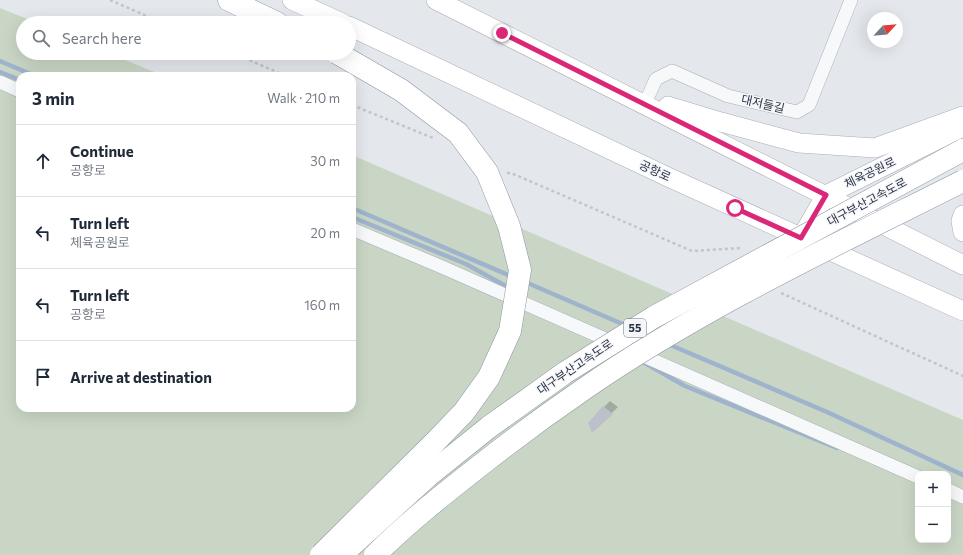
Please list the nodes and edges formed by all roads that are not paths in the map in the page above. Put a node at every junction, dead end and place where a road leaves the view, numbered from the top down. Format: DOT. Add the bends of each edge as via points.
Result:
graph roads {
  1 [pos="229,0"];
  2 [pos="292,0"];
  3 [pos="436,0"];
  4 [pos="851,0"];
  5 [pos="262,16"];
  6 [pos="327,16"];
  7 [pos="356,29"];
  8 [pos="349,60"];
  9 [pos="0,82"];
  10 [pos="16,89"];
  11 [pos="613,89"];
  12 [pos="647,99"];
  13 [pos="963,116"];
  14 [pos="963,127"];
  15 [pos="963,150"];
  16 [pos="963,181"];
  17 [pos="826,195"];
  18 [pos="963,215"];
  19 [pos="882,223"];
  20 [pos="356,232"];
  21 [pos="963,232"];
  22 [pos="801,238"];
  23 [pos="963,265"];
  24 [pos="963,311"];
  25 [pos="915,476"];
  26 [pos="951,491"];
  27 [pos="963,497"];
  28 [pos="321,555"];
  29 [pos="341,555"];
  30 [pos="375,555"];
  1 -- 5 [label="highway"];
  2 -- 6 [label="main road"];
  3 -- 11 [label="main road"];
  4 -- 12 [label="street, 대저들길" via="809,105 797,112 728,96 672,71 656,78"];
  7 -- 22 [label="main road, 공항로"];
  8 -- 28 [label="highway, bridge" via="401,90 458,134 487,172 509,226 520,270 510,331 489,377 464,412"];
  9 -- 10 [label="street"];
  11 -- 12 [label="main road"];
  11 -- 17 [label="main road"];
  12 -- 13 [label="main road" via="799,143 875,148"];
  14 -- 17 [label="main road, 체육공원로"];
  15 -- 29 [label="highway, 대구부산고속도로 / 55, bridge" via="654,317 566,372 489,427 428,476"];
  16 -- 19 [label="main road"];
  16 -- 30 [label="highway, 대구부산고속도로 / 55, bridge" via="747,291 585,388 445,493"];
  17 -- 19 [label="main road"];
  17 -- 22 [label="main road"];
  18 -- 21 [label="main road"];
  19 -- 22 [label="main road"];
  19 -- 23 [label="main road"];
  20 -- 25 [label="street" via="449,270"];
  22 -- 24 [label="main road, 공항로"];
  26 -- 27 [label="street"];
}
